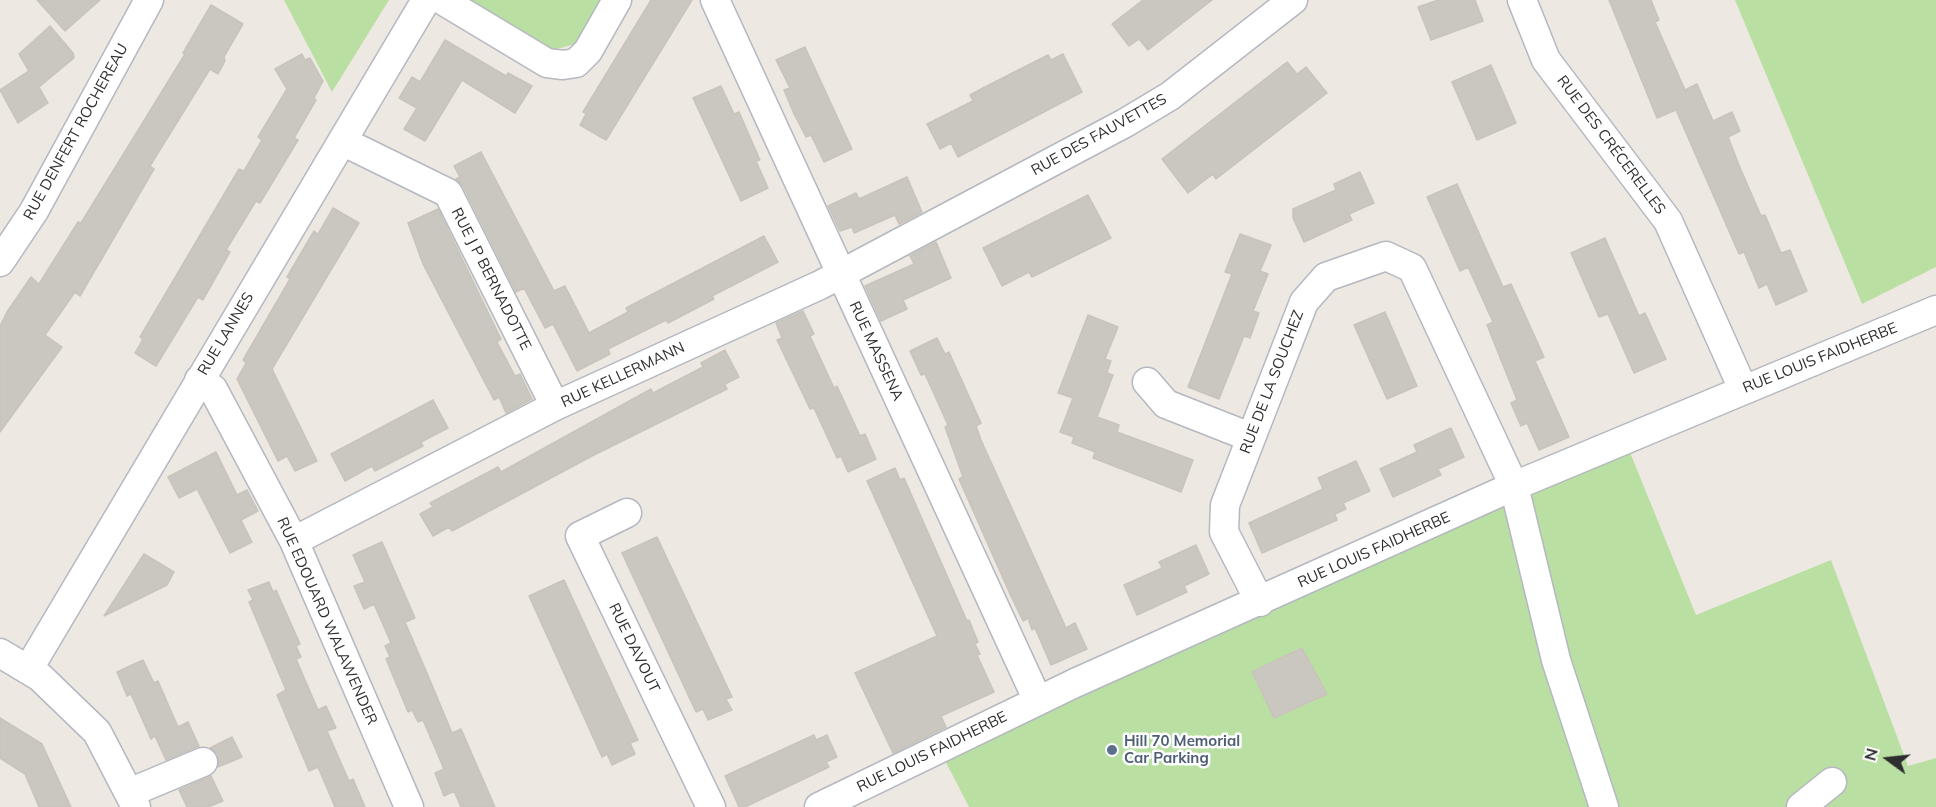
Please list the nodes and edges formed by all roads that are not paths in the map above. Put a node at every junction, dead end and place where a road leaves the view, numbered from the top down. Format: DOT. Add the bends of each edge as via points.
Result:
graph roads {
  1 [pos="149,0"];
  2 [pos="426,0"];
  3 [pos="442,0"];
  4 [pos="617,0"];
  5 [pos="715,0"];
  6 [pos="1293,0"];
  7 [pos="1522,0"];
  8 [pos="342,141"];
  9 [pos="953,214"];
  10 [pos="0,262"];
  11 [pos="840,274"];
  12 [pos="1936,310"];
  13 [pos="199,380"];
  14 [pos="1147,382"];
  15 [pos="1743,389"];
  16 [pos="555,406"];
  17 [pos="1250,437"];
  18 [pos="1514,486"];
  19 [pos="627,513"];
  20 [pos="294,541"];
  21 [pos="1260,602"];
  22 [pos="0,653"];
  23 [pos="28,670"];
  24 [pos="1038,700"];
  25 [pos="203,762"];
  26 [pos="1832,782"];
  27 [pos="132,800"];
  28 [pos="410,807"];
  29 [pos="711,807"];
  30 [pos="819,807"];
  31 [pos="1605,807"];
  32 [pos="1801,807"];
  1 -- 10 [label="street, RUE DENFERT ROCHEREAU" via="34,211"];
  2 -- 8 [label="street, RUE LANNES"];
  3 -- 4 [label="street" via="547,63 563,65 576,63 588,51"];
  5 -- 11 [label="street, RUE MASSENA"];
  6 -- 9 [label="street, RUE DES FAUVETTES" via="1170,96"];
  7 -- 15 [label="street, RUE DES CRÉCERELLES" via="1546,60 1668,221"];
  8 -- 13 [label="street, RUE LANNES"];
  8 -- 16 [label="street, RUE J P BERNADOTTE" via="448,193"];
  9 -- 11 [label="street, RUE KELLERMANN"];
  11 -- 16 [label="street, RUE KELLERMANN"];
  11 -- 24 [label="street, RUE MASSENA"];
  12 -- 15 [label="street, RUE LOUIS FAIDHERBE"];
  13 -- 20 [label="street, RUE EDOUARD WALAWENDER" via="213,389"];
  13 -- 23 [label="street, RUE LANNES"];
  14 -- 17 [label="street" via="1166,405"];
  15 -- 18 [label="street, RUE LOUIS FAIDHERBE"];
  16 -- 20 [label="street, RUE KELLERMANN"];
  17 -- 18 [label="street, RUE DE LA SOUCHEZ" via="1304,302 1326,277 1386,256 1412,268"];
  17 -- 21 [label="street, RUE DE LA SOUCHEZ" via="1225,505 1224,532"];
  18 -- 21 [label="street, RUE LOUIS FAIDHERBE"];
  18 -- 31 [label="street, RUE DE LA SOUCHEZ" via="1556,660"];
  19 -- 29 [label="street, RUE DAVOUT" via="580,536"];
  20 -- 28 [label="street, RUE EDOUARD WALAWENDER"];
  21 -- 24 [label="street, RUE LOUIS FAIDHERBE"];
  22 -- 23 [label="street"];
  23 -- 27 [label="street" via="97,732"];
  24 -- 30 [label="street, RUE LOUIS FAIDHERBE"];
  25 -- 27 [label="street"];
  26 -- 32 [label="street"];
}
